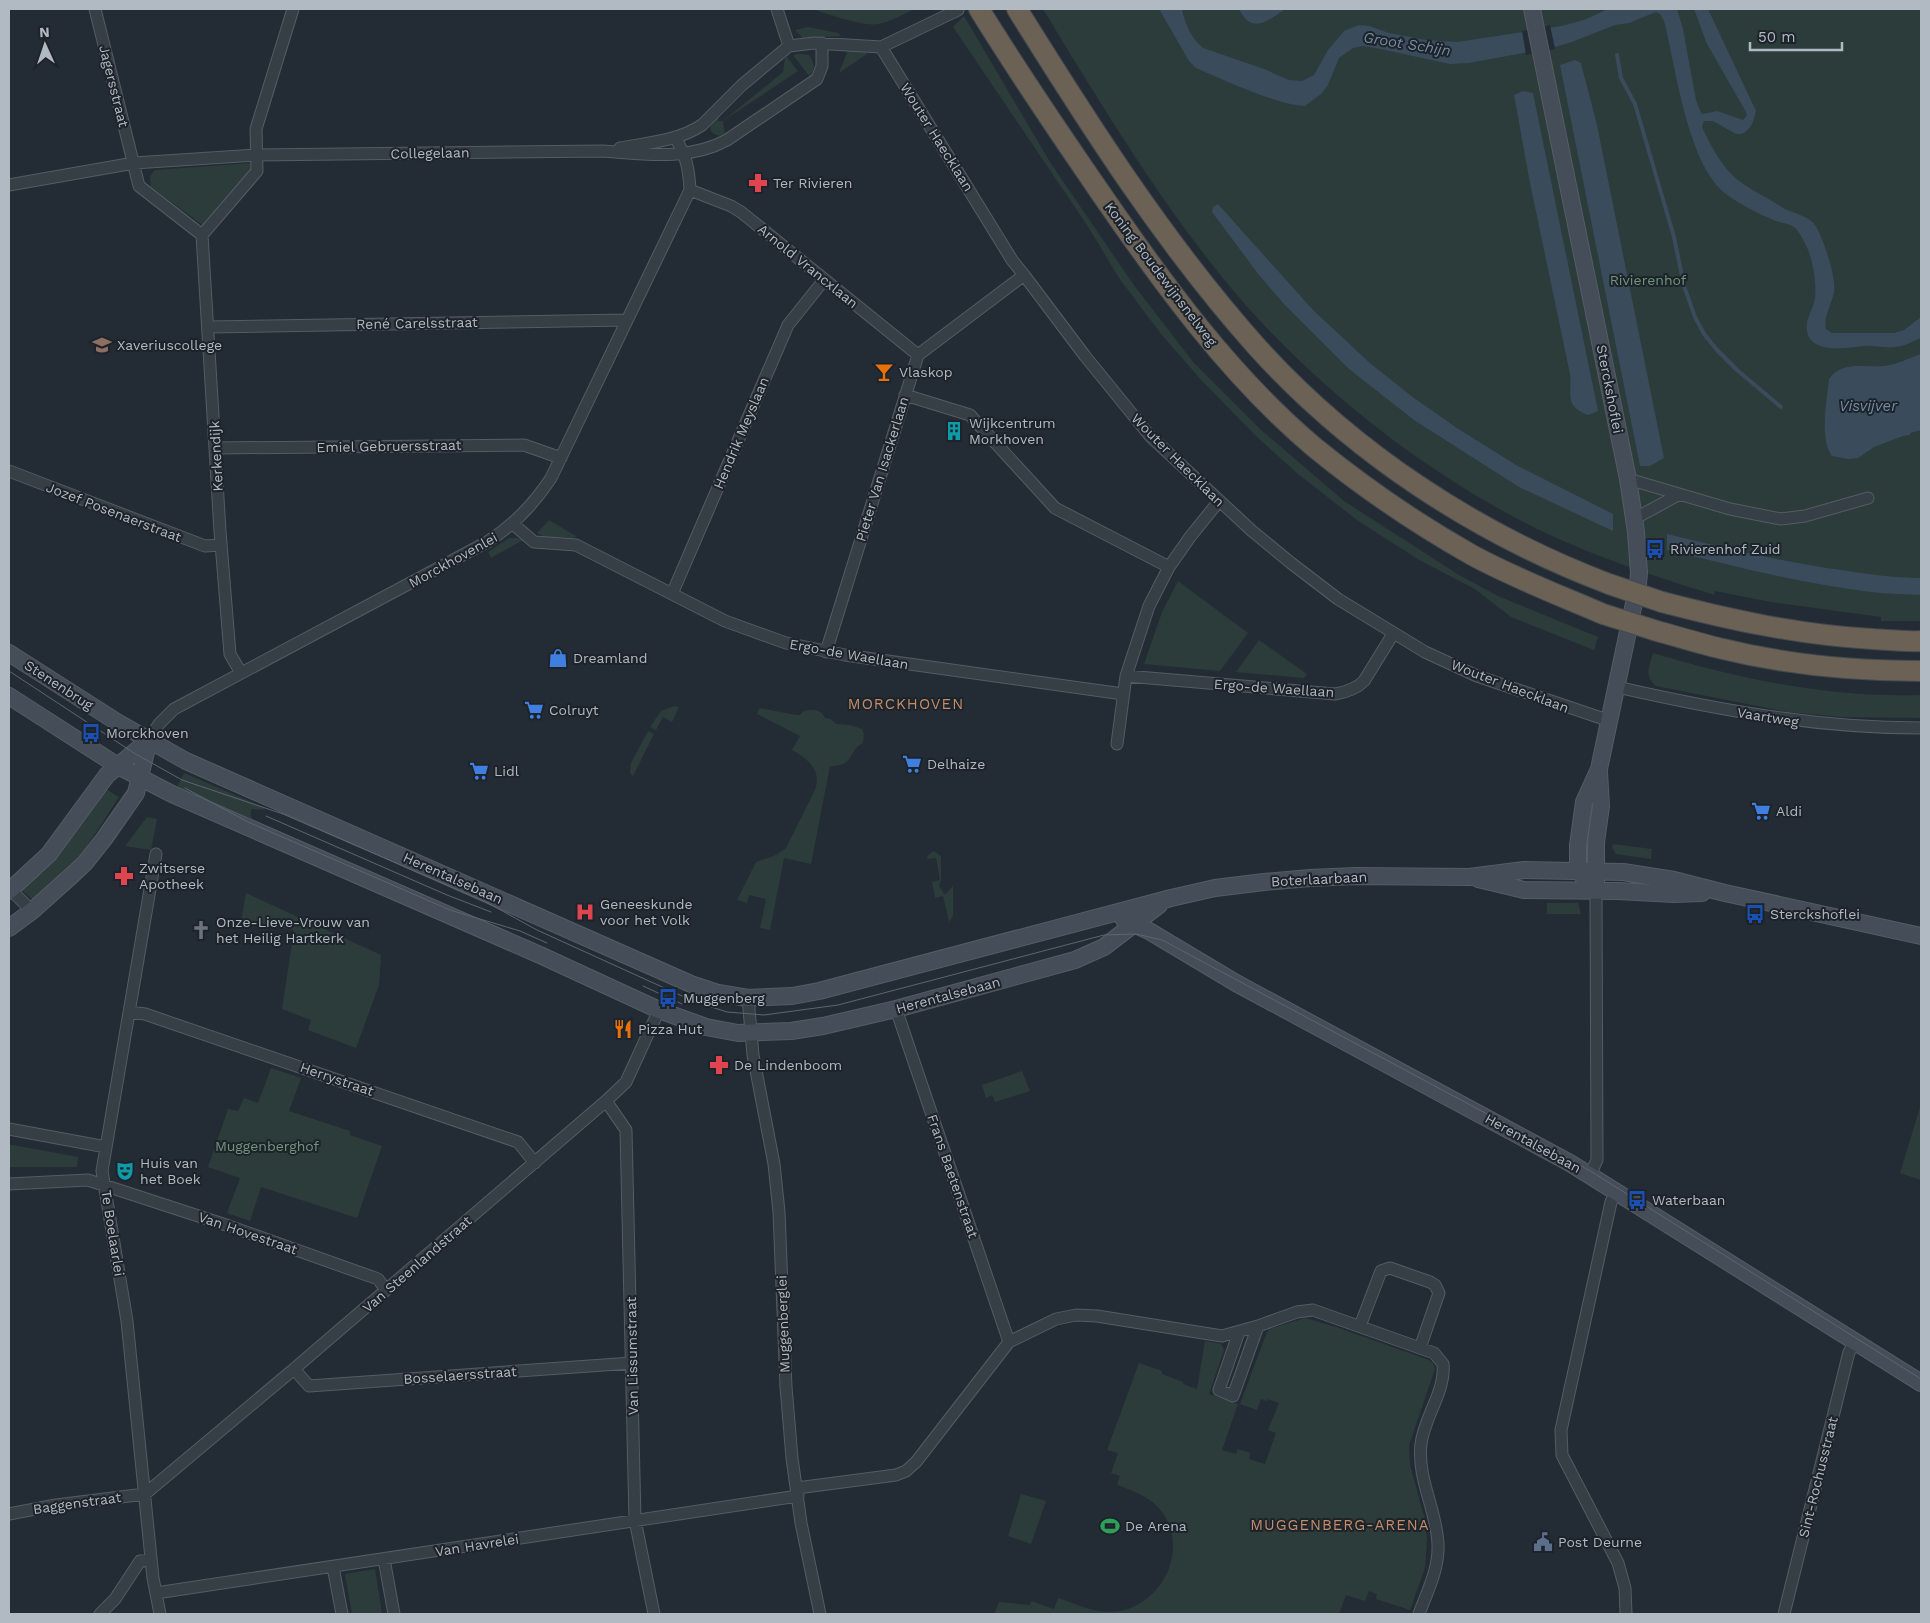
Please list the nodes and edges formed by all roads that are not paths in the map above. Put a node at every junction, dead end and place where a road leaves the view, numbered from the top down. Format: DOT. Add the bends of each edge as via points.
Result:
graph roads {
  1 [pos="95,9"];
  2 [pos="293,9"];
  3 [pos="777,9"];
  4 [pos="979,9"];
  5 [pos="1532,9"];
  6 [pos="958,10"];
  7 [pos="1019,11"];
  8 [pos="822,44"];
  9 [pos="789,46"];
  10 [pos="881,47"];
  11 [pos="676,137"];
  12 [pos="603,151"];
  13 [pos="685,154"];
  14 [pos="257,155"];
  15 [pos="134,163"];
  16 [pos="9,185"];
  17 [pos="690,190"];
  18 [pos="202,235"];
  19 [pos="1024,275"];
  20 [pos="824,280"];
  21 [pos="626,320"];
  22 [pos="208,327"];
  23 [pos="918,355"];
  24 [pos="904,395"];
  25 [pos="216,448"];
  26 [pos="561,458"];
  27 [pos="9,472"];
  28 [pos="1628,479"];
  29 [pos="1678,495"];
  30 [pos="1868,498"];
  31 [pos="1219,501"];
  32 [pos="1634,519"];
  33 [pos="513,524"];
  34 [pos="221,545"];
  35 [pos="1170,567"];
  36 [pos="672,594"];
  37 [pos="1393,634"];
  38 [pos="1921,641"];
  39 [pos="826,652"];
  40 [pos="9,653"];
  41 [pos="1921,671"];
  42 [pos="241,673"];
  43 [pos="1126,676"];
  44 [pos="1617,687"];
  45 [pos="1123,694"];
  46 [pos="9,696"];
  47 [pos="1610,721"];
  48 [pos="1921,728"];
  49 [pos="155,743"];
  50 [pos="1117,744"];
  51 [pos="118,766"];
  52 [pos="1599,770"];
  53 [pos="140,778"];
  54 [pos="156,854"];
  55 [pos="1578,871"];
  56 [pos="1596,872"];
  57 [pos="1469,876"];
  58 [pos="9,890"];
  59 [pos="1596,891"];
  60 [pos="1720,892"];
  61 [pos="1171,898"];
  62 [pos="32,911"];
  63 [pos="1103,915"];
  64 [pos="1133,923"];
  65 [pos="9,928"];
  66 [pos="1921,936"];
  67 [pos="748,998"];
  68 [pos="896,1009"];
  69 [pos="659,1010"];
  70 [pos="130,1012"];
  71 [pos="750,1033"];
  72 [pos="606,1101"];
  73 [pos="9,1129"];
  74 [pos="106,1147"];
  75 [pos="535,1163"];
  76 [pos="1590,1175"];
  77 [pos="9,1184"];
  78 [pos="105,1185"];
  79 [pos="1616,1192"];
  80 [pos="386,1290"];
  81 [pos="1258,1326"];
  82 [pos="1360,1326"];
  83 [pos="1239,1332"];
  84 [pos="1009,1342"];
  85 [pos="1856,1342"];
  86 [pos="1420,1348"];
  87 [pos="632,1363"];
  88 [pos="294,1370"];
  89 [pos="1921,1383"];
  90 [pos="797,1492"];
  91 [pos="145,1494"];
  92 [pos="9,1514"];
  93 [pos="635,1520"];
  94 [pos="384,1559"];
  95 [pos="151,1560"];
  96 [pos="334,1567"];
  97 [pos="156,1593"];
  98 [pos="100,1614"];
  99 [pos="160,1614"];
  100 [pos="342,1614"];
  101 [pos="394,1614"];
  102 [pos="654,1614"];
  103 [pos="820,1614"];
  104 [pos="1419,1614"];
  105 [pos="1626,1614"];
  106 [pos="1784,1614"];
  1 -- 15 [label="street, Jagersstraat"];
  2 -- 14 [label="street" via="256,129"];
  3 -- 9 [label="street"];
  4 -- 41 [label="highway, Koning Boudewijnsnelweg, bridge" via="1131,238 1189,316 1267,404 1315,448 1419,523 1523,580 1603,614 1657,631 1724,650 1783,661 1841,668"];
  5 -- 28 [label="main road, Sterckshoflei"];
  6 -- 10 [label="street"];
  7 -- 38 [label="highway, Koning Boudewijnsnelweg, bridge" via="1156,222 1216,299 1294,385 1380,458 1470,518 1539,556 1662,602 1785,630"];
  8 -- 9 [label="street"];
  8 -- 10 [label="street"];
  8 -- 13 [label="street, Collegelaan" via="820,73 811,84 717,146"];
  9 -- 11 [label="street, Collegelaan" via="742,85 702,125"];
  10 -- 19 [label="street, Wouter Haecklaan"];
  11 -- 12 [label="street, Collegelaan"];
  11 -- 13 [label="street"];
  12 -- 13 [label="street, Collegelaan"];
  12 -- 14 [label="street, Collegelaan"];
  13 -- 17 [label="street"];
  14 -- 15 [label="street, Collegelaan"];
  14 -- 18 [label="street" via="257,171"];
  15 -- 16 [label="street, Collegelaan"];
  15 -- 18 [label="street" via="139,186"];
  17 -- 20 [label="street, Arnold Vrancxlaan" via="741,212"];
  17 -- 21 [label="street, Morckhovenlei"];
  18 -- 22 [label="street, Kerkendijk"];
  19 -- 23 [label="street"];
  19 -- 31 [label="street, Wouter Haecklaan" via="1137,421"];
  20 -- 23 [label="street, Arnold Vrancxlaan"];
  20 -- 36 [label="street, Hendrik Meyslaan" via="788,325"];
  21 -- 22 [label="street, René Carelsstraat"];
  21 -- 26 [label="street, Morckhovenlei"];
  22 -- 25 [label="street, Kerkendijk"];
  23 -- 24 [label="street, Pieter Van Isackerlaan"];
  24 -- 35 [label="street" via="970,415 1055,508"];
  24 -- 39 [label="street, Pieter Van Isackerlaan"];
  25 -- 26 [label="street, Emiel Gebruersstraat" via="524,445"];
  25 -- 34 [label="street, Kerkendijk"];
  26 -- 33 [label="street, Morckhovenlei" via="542,492"];
  27 -- 34 [label="street, Jozef Posenaerstraat" via="205,546"];
  28 -- 29 [label="street"];
  28 -- 32 [label="main road, Sterckshoflei"];
  29 -- 30 [label="street" via="1781,519 1799,518"];
  29 -- 32 [label="street"];
  31 -- 35 [label="street"];
  31 -- 37 [label="street, Wouter Haecklaan" via="1291,564"];
  32 -- 44 [label="main road, Sterckshoflei" via="1638,584"];
  33 -- 36 [label="street, Ergo-de Waellaan" via="534,542 576,545"];
  33 -- 42 [label="street, Morckhovenlei" via="487,542"];
  34 -- 42 [label="street, Kerkendijk" via="230,654"];
  35 -- 43 [label="street" via="1149,606"];
  36 -- 39 [label="street, Ergo-de Waellaan" via="763,636"];
  37 -- 43 [label="street, Ergo-de Waellaan" via="1364,680 1344,693"];
  37 -- 47 [label="street, Wouter Haecklaan" via="1477,676"];
  39 -- 45 [label="street, Ergo-de Waellaan"];
  40 -- 49 [label="main road, Stenenbrug"];
  42 -- 49 [label="street, Morckhovenlei" via="174,710 159,724"];
  43 -- 45 [label="street"];
  44 -- 47 [label="main road, Sterckshoflei"];
  44 -- 48 [label="street, Vaartweg" via="1774,719"];
  45 -- 50 [label="street"];
  46 -- 51 [label="main road"];
  47 -- 52 [label="main road, Sterckshoflei"];
  49 -- 51 [label="main road"];
  49 -- 53 [label="main road"];
  49 -- 67 [label="main road, Herentalsebaan" via="200,767 691,984"];
  51 -- 53 [label="main road"];
  51 -- 58 [label="main road" via="107,775 49,854"];
  52 -- 55 [label="main road, Sterckshoflei" via="1584,802"];
  52 -- 56 [label="main road, Sterckshoflei" via="1601,806"];
  53 -- 62 [label="main road" via="136,793 90,857"];
  53 -- 69 [label="main road, Herentalsebaan"];
  54 -- 70 [label="street, Te Boelaarlei"];
  55 -- 56 [label="main road, Boterlaarbaan"];
  55 -- 57 [label="main road, Boterlaarbaan" via="1524,870"];
  55 -- 59 [label="main road"];
  56 -- 59 [label="main road, Sterckshoflei"];
  56 -- 60 [label="main road, Boterlaarbaan" via="1623,872 1674,880"];
  57 -- 59 [label="main road, Boterlaarbaan" via="1524,890"];
  57 -- 61 [label="main road, Boterlaarbaan" via="1301,879 1216,888"];
  58 -- 62 [label="street"];
  59 -- 60 [label="main road, Boterlaarbaan"];
  59 -- 76 [label="street, Sterckshoflei" via="1597,1160"];
  60 -- 66 [label="main road, Boterlaarbaan"];
  61 -- 63 [label="main road, Boterlaarbaan"];
  61 -- 64 [label="main road, Boterlaarbaan"];
  62 -- 65 [label="main road"];
  63 -- 64 [label="main road, Herentalsebaan"];
  63 -- 67 [label="main road, Herentalsebaan" via="845,985 792,996"];
  64 -- 68 [label="main road, Herentalsebaan" via="1104,947 1086,956"];
  64 -- 76 [label="main road, Herentalsebaan" via="1236,983"];
  67 -- 71 [label="street"];
  68 -- 71 [label="main road, Herentalsebaan" via="823,1026"];
  68 -- 84 [label="street, Frans Baetenstraat"];
  69 -- 71 [label="main road, Herentalsebaan" via="706,1027"];
  69 -- 72 [label="street, Van Steenlandstraat" via="626,1082"];
  70 -- 74 [label="street, Te Boelaarlei"];
  70 -- 75 [label="street, Herrystraat" via="145,1014 518,1142"];
  71 -- 90 [label="street, Muggenberglei" via="779,1212 788,1422"];
  72 -- 75 [label="street, Van Steenlandstraat"];
  72 -- 87 [label="street, Van Lissumstraat" via="626,1130"];
  73 -- 74 [label="street"];
  74 -- 78 [label="street, Te Boelaarlei" via="102,1172"];
  75 -- 80 [label="street, Van Steenlandstraat"];
  76 -- 79 [label="main road, Herentalsebaan"];
  77 -- 78 [label="street, Van Hovestraat" via="88,1180"];
  78 -- 80 [label="street, Van Hovestraat" via="378,1279"];
  78 -- 91 [label="street, Te Boelaarlei" via="127,1321"];
  79 -- 85 [label="main road, Herentalsebaan"];
  79 -- 105 [label="street" via="1611,1202 1561,1430 1562,1455 1620,1569"];
  80 -- 88 [label="street, Van Steenlandstraat"];
  81 -- 82 [label="street" via="1304,1310"];
  81 -- 83 [label="street"];
  81 -- 83 [label="street" via="1233,1396 1219,1390"];
  82 -- 86 [label="street"];
  82 -- 86 [label="street" via="1381,1271 1390,1268 1430,1282 1439,1293"];
  83 -- 84 [label="street" via="1222,1336 1076,1315 1050,1321"];
  84 -- 90 [label="street, Van Havrelei" via="906,1471"];
  85 -- 89 [label="main road, Herentalsebaan"];
  85 -- 106 [label="street, Sint-Rochusstraat" via="1850,1352"];
  86 -- 104 [label="street" via="1434,1353 1444,1370 1421,1441 1421,1473 1438,1545 1436,1568"];
  87 -- 88 [label="street, Bosselaersstraat" via="310,1386"];
  87 -- 93 [label="street, Van Lissumstraat"];
  88 -- 91 [label="street, Van Steenlandstraat"];
  90 -- 93 [label="street, Van Havrelei"];
  90 -- 103 [label="street, Muggenberglei"];
  91 -- 92 [label="street, Baggenstraat"];
  91 -- 95 [label="street, Te Boelaarlei"];
  93 -- 94 [label="street, Van Havrelei"];
  93 -- 102 [label="street, Van Lissumstraat"];
  94 -- 96 [label="street, Van Havrelei"];
  94 -- 101 [label="street"];
  95 -- 97 [label="street, Te Boelaarlei"];
  95 -- 98 [label="street" via="140,1562 115,1599"];
  96 -- 97 [label="street, Van Havrelei"];
  96 -- 100 [label="street"];
  97 -- 99 [label="street, Te Boelaarlei"];
}
